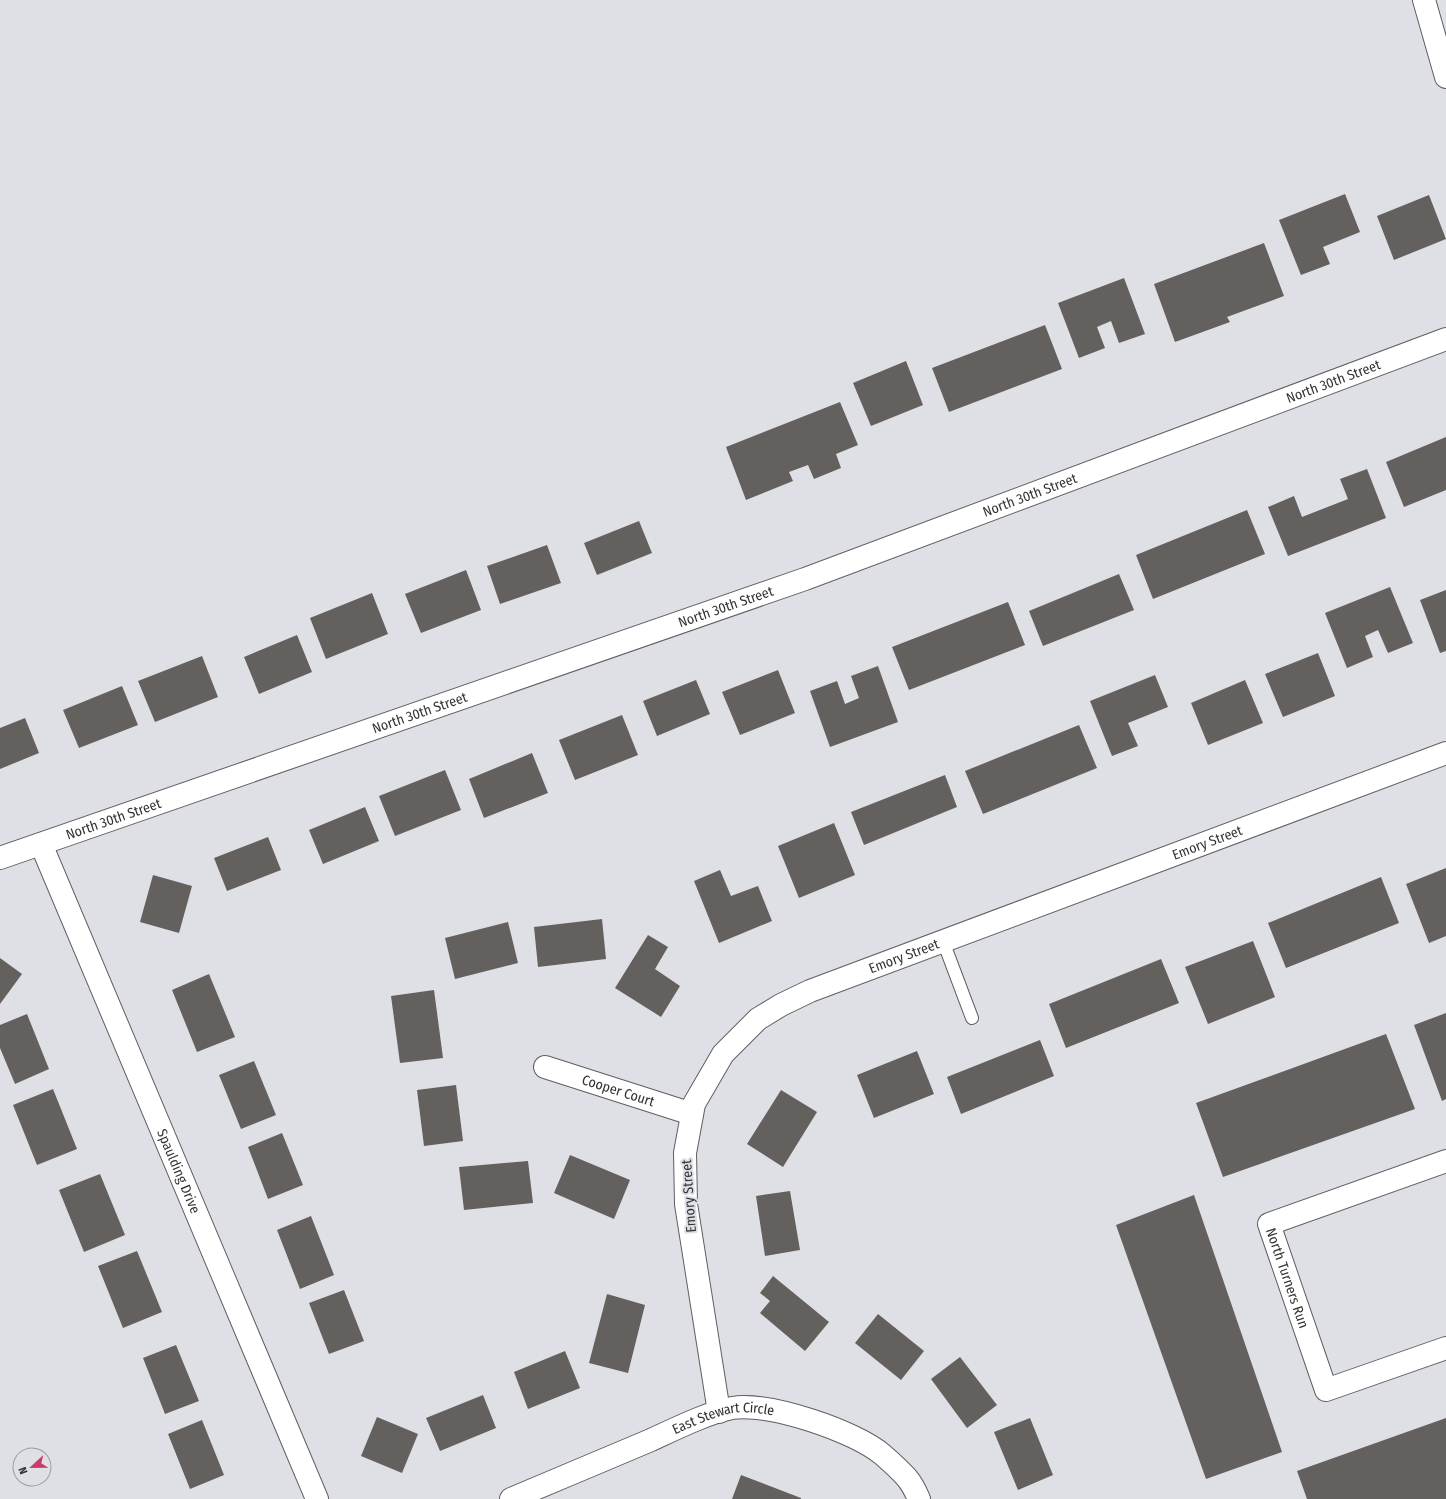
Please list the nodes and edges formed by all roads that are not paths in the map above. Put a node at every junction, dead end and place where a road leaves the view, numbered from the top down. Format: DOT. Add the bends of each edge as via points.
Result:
graph roads {
  1 [pos="1424,0"];
  2 [pos="1446,77"];
  3 [pos="1446,338"];
  4 [pos="1446,753"];
  5 [pos="41,844"];
  6 [pos="0,858"];
  7 [pos="943,941"];
  8 [pos="972,1018"];
  9 [pos="545,1067"];
  10 [pos="692,1114"];
  11 [pos="1446,1161"];
  12 [pos="1446,1348"];
  13 [pos="719,1412"];
  14 [pos="317,1499"];
  15 [pos="511,1499"];
  16 [pos="920,1499"];
  1 -- 2 [label="street"];
  3 -- 5 [label="street, North 30th Street" via="784,587"];
  4 -- 7 [label="street, Emory Street"];
  5 -- 6 [label="street, North 30th Street"];
  5 -- 14 [label="street, Spaulding Drive"];
  7 -- 8 [label="lane"];
  7 -- 10 [label="street, Emory Street" via="810,991 781,1004 758,1019 723,1054 694,1104"];
  9 -- 10 [label="street, Cooper Court"];
  10 -- 13 [label="street, Emory Street" via="685,1153 686,1204"];
  11 -- 12 [label="street, North Turners Run" via="1269,1224 1326,1390"];
  13 -- 15 [label="street, East Stewart Circle"];
  13 -- 16 [label="street, East Stewart Circle" via="745,1407 765,1409 828,1426 868,1445 882,1455 907,1478"];
}
